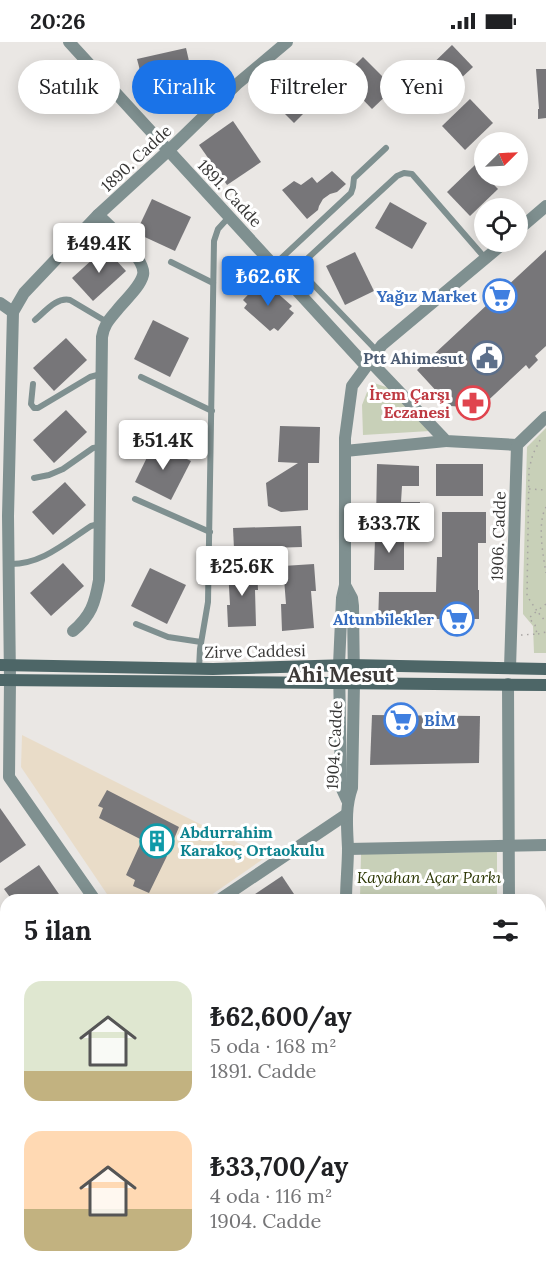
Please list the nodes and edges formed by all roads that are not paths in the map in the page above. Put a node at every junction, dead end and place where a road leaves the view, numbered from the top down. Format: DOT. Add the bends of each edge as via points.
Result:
graph roads {
  1 [pos="69,42"];
  2 [pos="287,42"];
  3 [pos="386,148"];
  4 [pos="168,151"];
  5 [pos="545,209"];
  6 [pos="98,215"];
  7 [pos="229,217"];
  8 [pos="528,222"];
  9 [pos="492,252"];
  10 [pos="485,258"];
  11 [pos="171,262"];
  12 [pos="273,265"];
  13 [pos="213,283"];
  14 [pos="0,303"];
  15 [pos="13,312"];
  16 [pos="35,320"];
  17 [pos="107,322"];
  18 [pos="371,359"];
  19 [pos="102,374"];
  20 [pos="141,377"];
  21 [pos="33,384"];
  22 [pos="212,411"];
  23 [pos="546,417"];
  24 [pos="446,441"];
  25 [pos="517,445"];
  26 [pos="100,447"];
  27 [pos="345,451"];
  28 [pos="34,478"];
  29 [pos="135,499"];
  30 [pos="4,516"];
  31 [pos="99,524"];
  32 [pos="210,532"];
  33 [pos="9,564"];
  34 [pos="345,585"];
  35 [pos="136,624"];
  36 [pos="73,631"];
  37 [pos="201,642"];
  38 [pos="5,665"];
  39 [pos="339,665"];
  40 [pos="354,665"];
  41 [pos="510,668"];
  42 [pos="199,669"];
  43 [pos="546,669"];
  44 [pos="5,680"];
  45 [pos="354,682"];
  46 [pos="339,683"];
  47 [pos="508,684"];
  48 [pos="546,685"];
  49 [pos="5,780"];
  50 [pos="347,800"];
  51 [pos="347,814"];
  52 [pos="546,844"];
  53 [pos="509,846"];
  54 [pos="348,849"];
  55 [pos="90,894"];
  56 [pos="228,894"];
  57 [pos="346,894"];
  58 [pos="508,894"];
  1 -- 4 [label="street, 1891. Cadde"];
  2 -- 4 [label="street, 1890. Cadde"];
  3 -- 12 [label="lane" via="354,178 351,193"];
  4 -- 6 [label="street, 1890. Cadde"];
  4 -- 7 [label="street, 1891. Cadde"];
  5 -- 8 [label="street"];
  6 -- 15 [label="street, 1890. Cadde" via="24,292"];
  6 -- 17 [label="street" via="138,258 144,271"];
  7 -- 12 [label="street, 1891. Cadde"];
  7 -- 13 [label="lane" via="214,241"];
  9 -- 10 [label="street, 1904. Cadde"];
  10 -- 18 [label="street, 1904. Cadde" via="382,345"];
  10 -- 18 [label="lane" via="412,174 397,176 303,266 307,278"];
  11 -- 13 [label="lane"];
  12 -- 18 [label="street, 1891. Cadde"];
  13 -- 22 [label="lane"];
  14 -- 15 [label="street"];
  15 -- 30 [label="street"];
  16 -- 17 [label="lane" via="64,299"];
  17 -- 19 [label="street" via="102,337"];
  18 -- 24 [label="street, 1891. Cadde"];
  18 -- 27 [label="street, 1904. Cadde" via="352,386"];
  19 -- 21 [label="lane" via="38,408 32,404"];
  19 -- 26 [label="street"];
  20 -- 22 [label="lane"];
  22 -- 32 [label="lane"];
  23 -- 25 [label="street"];
  24 -- 25 [label="street"];
  24 -- 27 [label="street"];
  25 -- 41 [label="street, 1906. Cadde"];
  26 -- 28 [label="lane" via="56,472"];
  26 -- 31 [label="street"];
  27 -- 34 [label="street, 1904. Cadde"];
  29 -- 32 [label="lane"];
  30 -- 33 [label="street"];
  31 -- 33 [label="lane" via="39,559"];
  31 -- 36 [label="street" via="97,593 88,616"];
  32 -- 37 [label="lane" via="208,602"];
  33 -- 38 [label="street"];
  34 -- 39 [label="street, 1904. Cadde"];
  34 -- 40 [label="street, 1904. Cadde" via="353,606"];
  35 -- 37 [label="lane" via="168,637"];
  37 -- 42 [label="lane"];
  38 -- 42 [label="main road, Zirve Caddesi"];
  38 -- 44 [label="street"];
  39 -- 40 [label="main road, Zirve Caddesi"];
  39 -- 42 [label="main road, Zirve Caddesi"];
  39 -- 46 [label="street, 1904. Cadde"];
  40 -- 41 [label="main road, Zirve Caddesi"];
  40 -- 45 [label="street, 1904. Cadde"];
  41 -- 43 [label="main road, Zirve Caddesi"];
  44 -- 46 [label="main road, Zirve Caddesi"];
  44 -- 49 [label="street"];
  45 -- 46 [label="main road, Zirve Caddesi"];
  45 -- 47 [label="main road, Zirve Caddesi"];
  45 -- 50 [label="street, 1904. Cadde" via="352,788"];
  46 -- 50 [label="street, 1904. Cadde" via="341,787"];
  47 -- 48 [label="main road, Zirve Caddesi"];
  47 -- 53 [label="street"];
  49 -- 55 [label="street"];
  50 -- 51 [label="street"];
  51 -- 54 [label="street"];
  51 -- 56 [label="street"];
  52 -- 53 [label="street"];
  53 -- 54 [label="street"];
  53 -- 58 [label="street"];
  54 -- 57 [label="street"];
}
